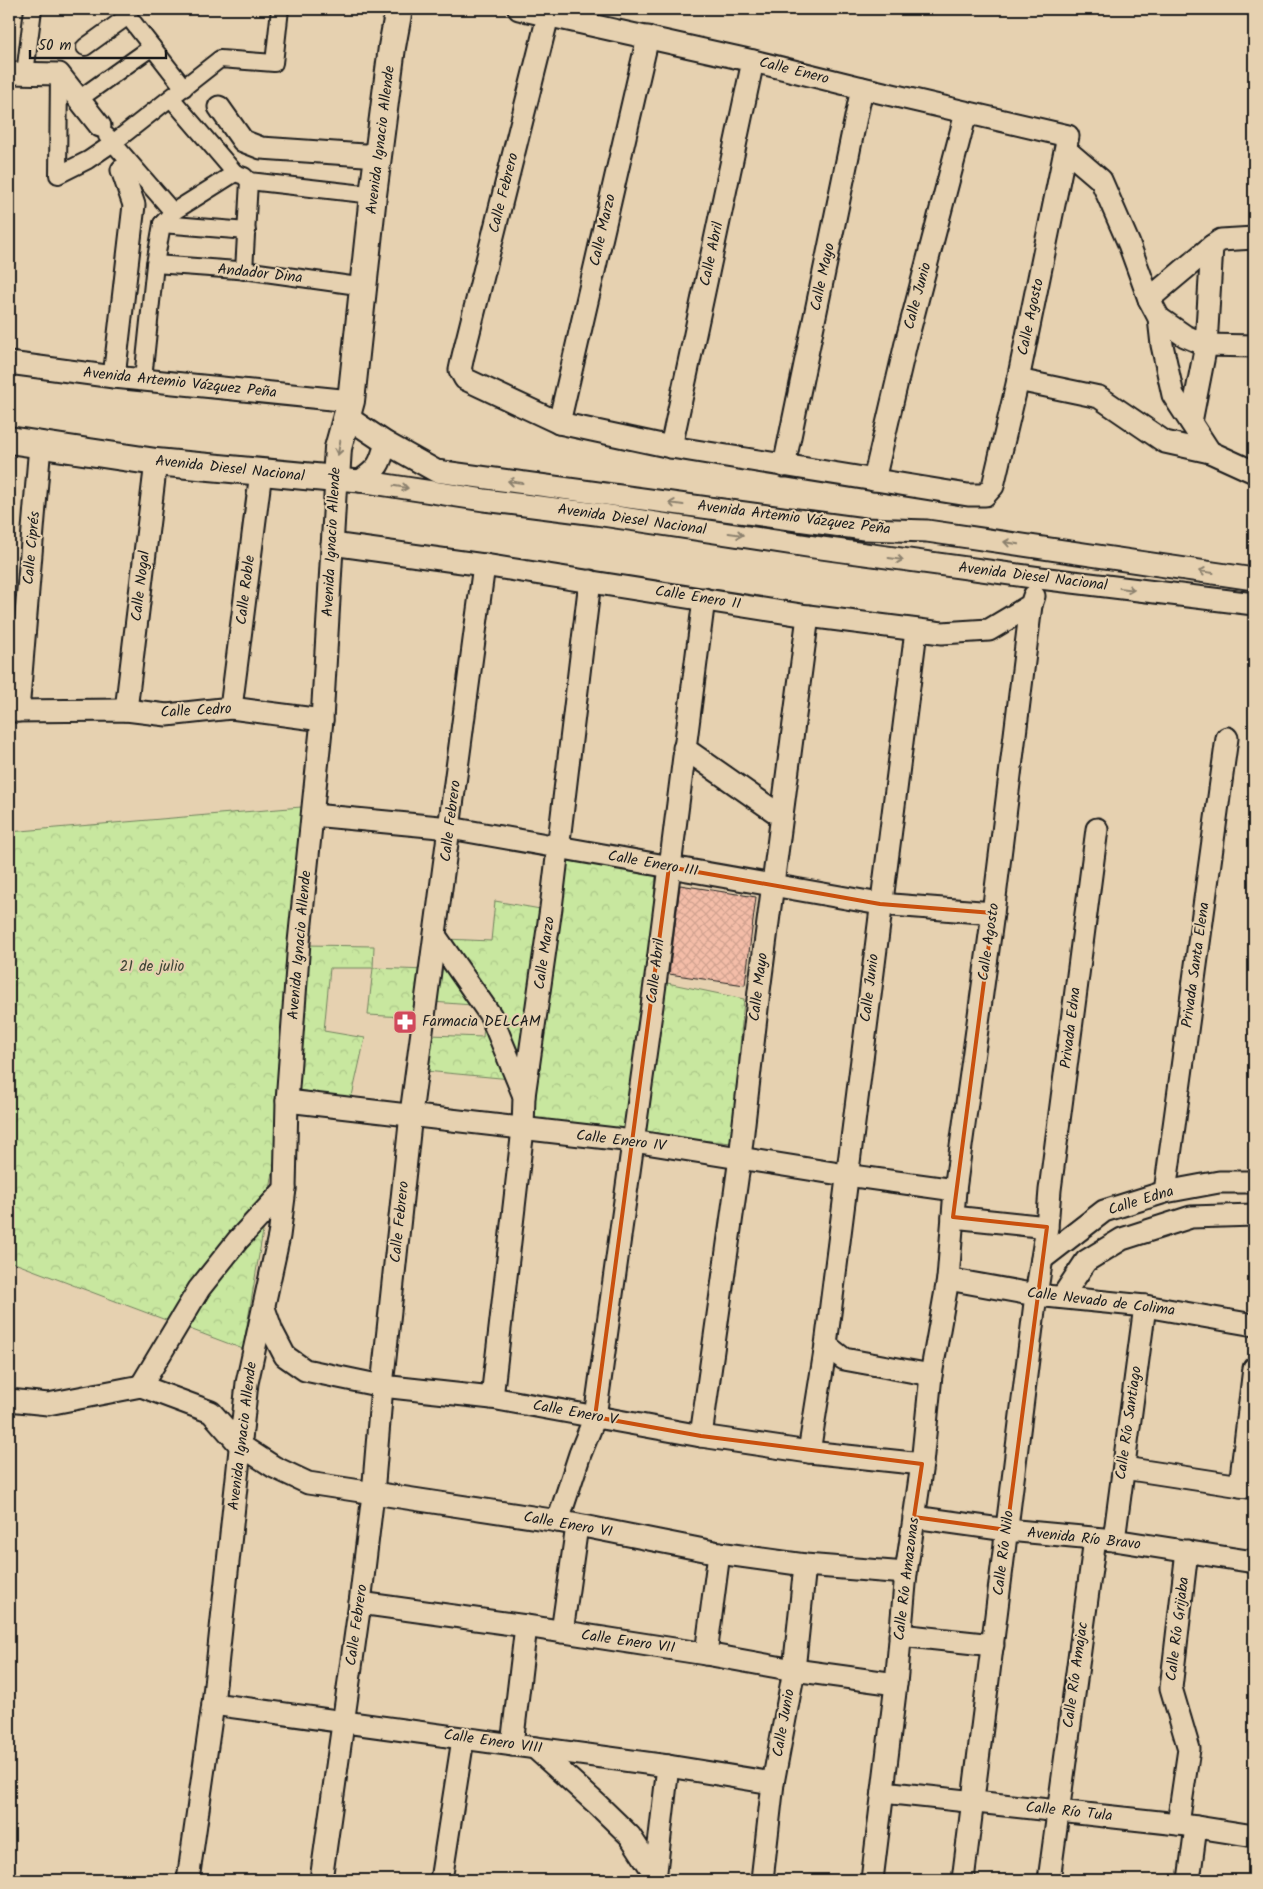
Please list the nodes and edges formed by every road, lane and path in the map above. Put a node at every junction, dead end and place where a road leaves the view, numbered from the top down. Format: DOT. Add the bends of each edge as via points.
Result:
graph roads {
  1 [pos="33,9"];
  2 [pos="280,9"];
  3 [pos="399,9"];
  4 [pos="519,9"];
  5 [pos="128,12"];
  6 [pos="548,16"];
  7 [pos="648,38"];
  8 [pos="85,46"];
  9 [pos="152,47"];
  10 [pos="753,61"];
  11 [pos="17,73"];
  12 [pos="59,74"];
  13 [pos="184,88"];
  14 [pos="862,88"];
  15 [pos="171,98"];
  16 [pos="79,99"];
  17 [pos="219,107"];
  18 [pos="966,113"];
  19 [pos="100,126"];
  20 [pos="113,143"];
  21 [pos="1067,143"];
  22 [pos="379,156"];
  23 [pos="122,170"];
  24 [pos="248,179"];
  25 [pos="373,195"];
  26 [pos="167,218"];
  27 [pos="247,231"];
  28 [pos="1254,238"];
  29 [pos="1212,246"];
  30 [pos="155,264"];
  31 [pos="244,271"];
  32 [pos="364,287"];
  33 [pos="1154,308"];
  34 [pos="1206,345"];
  35 [pos="1254,346"];
  36 [pos="9,363"];
  37 [pos="114,377"];
  38 [pos="143,379"];
  39 [pos="1018,380"];
  40 [pos="349,409"];
  41 [pos="1191,422"];
  42 [pos="559,424"];
  43 [pos="9,440"];
  44 [pos="386,443"];
  45 [pos="40,445"];
  46 [pos="671,447"];
  47 [pos="1210,452"];
  48 [pos="156,462"];
  49 [pos="784,466"];
  50 [pos="262,472"];
  51 [pos="1254,472"];
  52 [pos="348,480"];
  53 [pos="874,480"];
  54 [pos="332,544"];
  55 [pos="1042,548"];
  56 [pos="484,565"];
  57 [pos="1040,578"];
  58 [pos="1254,579"];
  59 [pos="590,581"];
  60 [pos="704,599"];
  61 [pos="1254,604"];
  62 [pos="1031,605"];
  63 [pos="808,616"];
  64 [pos="916,631"];
  65 [pos="231,708"];
  66 [pos="126,710"];
  67 [pos="14,711"];
  68 [pos="322,720"];
  69 [pos="1227,738"];
  70 [pos="684,748"];
  71 [pos="313,815"];
  72 [pos="781,816"];
  73 [pos="450,828"];
  74 [pos="1097,829"];
  75 [pos="557,847"];
  76 [pos="670,867"];
  77 [pos="772,885"];
  78 [pos="880,904"];
  79 [pos="993,914"];
  80 [pos="436,937"];
  81 [pos="524,1096"];
  82 [pos="287,1101"];
  83 [pos="411,1114"];
  84 [pos="523,1129"];
  85 [pos="633,1141"];
  86 [pos="740,1158"];
  87 [pos="846,1175"];
  88 [pos="1254,1182"];
  89 [pos="285,1188"];
  90 [pos="955,1190"];
  91 [pos="1165,1192"];
  92 [pos="1254,1215"];
  93 [pos="953,1217"];
  94 [pos="1048,1227"];
  95 [pos="1042,1259"];
  96 [pos="948,1279"];
  97 [pos="1036,1295"];
  98 [pos="1062,1297"];
  99 [pos="1145,1306"];
  100 [pos="264,1308"];
  101 [pos="1254,1326"];
  102 [pos="826,1345"];
  103 [pos="1254,1368"];
  104 [pos="931,1376"];
  105 [pos="141,1386"];
  106 [pos="382,1386"];
  107 [pos="492,1398"];
  108 [pos="9,1400"];
  109 [pos="595,1417"];
  110 [pos="701,1436"];
  111 [pos="240,1444"];
  112 [pos="809,1452"];
  113 [pos="922,1464"];
  114 [pos="1124,1468"];
  115 [pos="1247,1487"];
  116 [pos="373,1494"];
  117 [pos="914,1517"];
  118 [pos="568,1524"];
  119 [pos="1007,1530"];
  120 [pos="1104,1540"];
  121 [pos="1187,1551"];
  122 [pos="719,1553"];
  123 [pos="1254,1562"];
  124 [pos="805,1565"];
  125 [pos="906,1573"];
  126 [pos="360,1603"];
  127 [pos="526,1626"];
  128 [pos="562,1632"];
  129 [pos="900,1635"];
  130 [pos="993,1645"];
  131 [pos="706,1654"];
  132 [pos="794,1670"];
  133 [pos="896,1684"];
  134 [pos="213,1704"];
  135 [pos="343,1720"];
  136 [pos="463,1739"];
  137 [pos="512,1745"];
  138 [pos="535,1748"];
  139 [pos="668,1766"];
  140 [pos="773,1783"];
  141 [pos="883,1792"];
  142 [pos="973,1802"];
  143 [pos="1058,1811"];
  144 [pos="1187,1825"];
  145 [pos="1254,1836"];
  146 [pos="656,1878"];
  147 [pos="188,1880"];
  148 [pos="320,1880"];
  149 [pos="441,1880"];
  150 [pos="762,1880"];
  151 [pos="872,1880"];
  152 [pos="963,1880"];
  153 [pos="1049,1880"];
  154 [pos="1189,1880"];
  1 -- 11 [label="street"];
  2 -- 13 [label="street" via="274,63 220,60"];
  3 -- 22 [label="street, Avenida Ignacio Allende"];
  4 -- 6 [label="street, Calle Enero"];
  5 -- 8 [label="street"];
  5 -- 9 [label="street"];
  6 -- 7 [label="street, Calle Enero"];
  6 -- 42 [label="street, Calle Febrero" via="460,370 465,379"];
  7 -- 10 [label="street, Calle Enero"];
  7 -- 42 [label="street, Calle Marzo"];
  9 -- 13 [label="street"];
  9 -- 16 [label="street"];
  10 -- 14 [label="street, Calle Enero"];
  10 -- 46 [label="street, Calle Abril"];
  11 -- 12 [label="street"];
  12 -- 16 [label="street"];
  12 -- 20 [label="street" via="58,175"];
  13 -- 15 [label="street"];
  14 -- 18 [label="street, Calle Enero"];
  14 -- 49 [label="street, Calle Mayo"];
  15 -- 20 [label="street"];
  15 -- 24 [label="street"];
  16 -- 19 [label="street"];
  17 -- 22 [label="street" via="243,141 261,148"];
  18 -- 21 [label="street, Calle Enero"];
  18 -- 53 [label="street, Calle Junio"];
  19 -- 20 [label="street"];
  20 -- 26 [label="street"];
  21 -- 33 [label="street" via="1101,180"];
  21 -- 39 [label="street, Calle Agosto"];
  22 -- 25 [label="street, Avenida Ignacio Allende"];
  23 -- 37 [label="street" via="134,205"];
  24 -- 25 [label="street"];
  24 -- 26 [label="street"];
  24 -- 27 [label="street"];
  25 -- 32 [label="street, Avenida Ignacio Allende"];
  26 -- 27 [label="street"];
  26 -- 30 [label="street"];
  27 -- 31 [label="street"];
  28 -- 29 [label="street" via="1221,240"];
  29 -- 33 [label="street"];
  29 -- 34 [label="street"];
  30 -- 31 [label="street, Andador Dina"];
  30 -- 38 [label="street"];
  31 -- 32 [label="street, Andador Dina"];
  32 -- 40 [label="street, Avenida Ignacio Allende"];
  33 -- 34 [label="street" via="1185,336"];
  33 -- 41 [label="street" via="1173,394"];
  34 -- 35 [label="street"];
  34 -- 41 [label="street"];
  36 -- 37 [label="street, Avenida Artemio Vázquez Peña"];
  37 -- 38 [label="street, Avenida Artemio Vázquez Peña"];
  38 -- 40 [label="street, Avenida Artemio Vázquez Peña"];
  39 -- 47 [label="street" via="1099,397 1165,442"];
  39 -- 53 [label="street, Calle Agosto" via="994,486 985,495"];
  40 -- 44 [label="street, Avenida Artemio Vázquez Peña"];
  40 -- 52 [label="street, Avenida Ignacio Allende, one-way" via="338,448"];
  41 -- 47 [label="street"];
  42 -- 46 [label="street"];
  43 -- 45 [label="street, Avenida Diesel Nacional"];
  44 -- 52 [label="street" via="380,464 372,473"];
  55 -- 44 [label="street, Avenida Artemio Vázquez Peña, one-way" via="927,530 864,529 436,471"];
  45 -- 48 [label="street, Avenida Diesel Nacional"];
  45 -- 67 [label="street, Calle Ciprés"];
  46 -- 49 [label="street"];
  47 -- 51 [label="street"];
  48 -- 50 [label="street, Avenida Diesel Nacional"];
  48 -- 66 [label="street, Calle Nogal"];
  49 -- 53 [label="street"];
  50 -- 52 [label="street, Avenida Diesel Nacional"];
  50 -- 65 [label="street, Calle Roble"];
  52 -- 54 [label="street, Avenida Ignacio Allende"];
  52 -- 57 [label="street, Avenida Diesel Nacional, one-way"];
  54 -- 56 [label="street, Calle Enero II"];
  54 -- 68 [label="street, Avenida Ignacio Allende"];
  55 -- 57 [label="street"];
  58 -- 55 [label="street, Avenida Artemio Vázquez Peña, one-way"];
  56 -- 59 [label="street, Calle Enero II"];
  56 -- 73 [label="street, Calle Febrero"];
  57 -- 61 [label="street, Avenida Diesel Nacional, one-way"];
  57 -- 62 [label="street"];
  59 -- 60 [label="street, Calle Enero II"];
  59 -- 75 [label="street, Calle Marzo"];
  60 -- 63 [label="street, Calle Enero II"];
  60 -- 70 [label="street, Calle Abril"];
  62 -- 64 [label="street, Calle Enero II" via="990,630"];
  62 -- 79 [label="street, Calle Agosto"];
  63 -- 64 [label="street, Calle Enero II"];
  63 -- 72 [label="street, Calle Mayo"];
  64 -- 78 [label="street, Calle Junio"];
  65 -- 66 [label="street, Calle Cedro" via="167,715"];
  65 -- 68 [label="street, Calle Cedro"];
  66 -- 67 [label="street, Calle Cedro"];
  68 -- 71 [label="street, Avenida Ignacio Allende"];
  69 -- 91 [label="street, Privada Santa Elena"];
  70 -- 72 [label="street"];
  70 -- 76 [label="street, Calle Abril"];
  71 -- 73 [label="street, Calle Enero III"];
  71 -- 82 [label="street, Avenida Ignacio Allende"];
  72 -- 77 [label="street, Calle Mayo"];
  73 -- 75 [label="street, Calle Enero III"];
  73 -- 80 [label="street, Calle Febrero"];
  74 -- 94 [label="street, Privada Edna" via="1050,1190"];
  75 -- 76 [label="street, Calle Enero III"];
  75 -- 81 [label="street, Calle Marzo"];
  76 -- 77 [label="street, Calle Enero III"];
  76 -- 85 [label="street, Calle Abril"];
  77 -- 78 [label="street, Calle Enero III"];
  77 -- 86 [label="street, Calle Mayo"];
  78 -- 79 [label="street, Calle Enero III"];
  78 -- 87 [label="street, Calle Junio"];
  79 -- 90 [label="street, Calle Agosto"];
  80 -- 81 [label="street" via="491,1016"];
  80 -- 83 [label="street, Calle Febrero"];
  81 -- 84 [label="street, Calle Marzo"];
  82 -- 83 [label="street, Calle Enero IV"];
  82 -- 89 [label="street, Avenida Ignacio Allende"];
  83 -- 84 [label="street, Calle Enero IV"];
  83 -- 106 [label="street, Calle Febrero"];
  84 -- 85 [label="street, Calle Enero IV"];
  84 -- 107 [label="street, Calle Marzo"];
  85 -- 86 [label="street, Calle Enero IV"];
  85 -- 109 [label="street, Calle Abril"];
  86 -- 87 [label="street, Calle Enero IV"];
  86 -- 110 [label="street, Calle Mayo"];
  87 -- 90 [label="street, Calle Enero IV"];
  87 -- 102 [label="street, Calle Junio"];
  88 -- 91 [label="street, Calle Edna" via="1219,1182"];
  89 -- 100 [label="street, Avenida Ignacio Allende"];
  89 -- 105 [label="street" via="199,1289"];
  90 -- 93 [label="street, Calle Agosto"];
  91 -- 95 [label="street, Calle Edna" via="1104,1211"];
  92 -- 98 [label="street" via="1191,1217 1122,1240 1086,1261"];
  93 -- 94 [label="street"];
  93 -- 96 [label="street, Calle Agosto"];
  94 -- 95 [label="street, Calle Río Nilo"];
  95 -- 97 [label="street, Calle Río Nilo"];
  96 -- 97 [label="street, Calle Nevado de Colima"];
  96 -- 104 [label="street, Calle Río Amazonas"];
  97 -- 98 [label="street, Calle Nevado de Colima"];
  97 -- 119 [label="street, Calle Río Nilo"];
  98 -- 99 [label="street, Calle Nevado de Colima"];
  99 -- 101 [label="street, Calle Nevado de Colima"];
  99 -- 114 [label="street, Calle Río Santiago"];
  100 -- 106 [label="street, Calle Enero V" via="285,1356 305,1370"];
  100 -- 111 [label="street, Avenida Ignacio Allende" via="247,1383"];
  102 -- 104 [label="street" via="844,1359"];
  102 -- 112 [label="street, Calle Junio"];
  103 -- 115 [label="street"];
  104 -- 113 [label="street, Calle Río Amazonas"];
  105 -- 108 [label="street" via="48,1404"];
  105 -- 111 [label="street, Calle Enero VI" via="211,1412"];
  106 -- 107 [label="street, Calle Enero V"];
  106 -- 116 [label="street, Calle Febrero"];
  107 -- 109 [label="street, Calle Enero V"];
  109 -- 110 [label="street, Calle Enero V"];
  109 -- 118 [label="street, Calle Abril" via="580,1454"];
  110 -- 112 [label="street, Calle Enero V"];
  111 -- 116 [label="street, Calle Enero VI" via="274,1468 308,1483"];
  111 -- 134 [label="street, Avenida Ignacio Allende"];
  112 -- 113 [label="street, Calle Enero V"];
  113 -- 117 [label="street, Calle Río Amazonas"];
  114 -- 115 [label="street"];
  114 -- 120 [label="street, Calle Río Santiago"];
  116 -- 118 [label="street, Calle Enero VI"];
  116 -- 126 [label="street, Calle Febrero"];
  117 -- 119 [label="street, Avenida Río Bravo"];
  117 -- 125 [label="street, Calle Río Amazonas"];
  118 -- 122 [label="street, Calle Enero VI"];
  118 -- 128 [label="street, Calle Abril"];
  119 -- 120 [label="street, Avenida Río Bravo"];
  119 -- 130 [label="street, Calle Río Nilo"];
  120 -- 121 [label="street, Avenida Río Bravo"];
  120 -- 143 [label="street, Calle Río Amajac"];
  121 -- 123 [label="street, Avenida Río Bravo"];
  121 -- 144 [label="street, Calle Río Grijaba" via="1170,1688 1189,1749"];
  122 -- 124 [label="street, Calle Enero VI"];
  122 -- 131 [label="street"];
  124 -- 125 [label="street, Calle Enero VI"];
  124 -- 132 [label="street, Calle Junio"];
  125 -- 129 [label="street, Calle Río Amazonas"];
  126 -- 127 [label="street, Calle Enero VII"];
  126 -- 135 [label="street, Calle Febrero"];
  127 -- 128 [label="street, Calle Enero VII"];
  127 -- 137 [label="street"];
  128 -- 131 [label="street, Calle Enero VII"];
  129 -- 130 [label="street"];
  129 -- 133 [label="street, Calle Río Amazonas"];
  130 -- 142 [label="street, Calle Río Nilo"];
  131 -- 132 [label="street, Calle Enero VII"];
  132 -- 133 [label="street, Calle Enero VII"];
  132 -- 140 [label="street, Calle Junio"];
  133 -- 141 [label="street, Calle Río Amazonas"];
  134 -- 135 [label="street, Calle Enero VIII"];
  134 -- 147 [label="street, Avenida Ignacio Allende"];
  135 -- 136 [label="street, Calle Enero VIII"];
  135 -- 148 [label="street, Calle Febrero"];
  136 -- 137 [label="street, Calle Enero VIII"];
  136 -- 149 [label="street"];
  137 -- 138 [label="street, Calle Enero VIII"];
  138 -- 139 [label="street, Calle Enero VIII"];
  138 -- 146 [label="street" via="630,1836"];
  139 -- 140 [label="street, Calle Enero VIII"];
  139 -- 146 [label="street"];
  140 -- 150 [label="street, Calle Junio"];
  141 -- 142 [label="street, Calle Río Tula"];
  141 -- 151 [label="street, Calle Río Amazonas"];
  142 -- 143 [label="street, Calle Río Tula"];
  142 -- 152 [label="street, Calle Río Nilo"];
  143 -- 144 [label="street, Calle Río Tula"];
  143 -- 153 [label="street, Calle Río Amajac"];
  144 -- 145 [label="street, Calle Río Tula"];
  144 -- 154 [label="street, Calle Río Grijaba"];
}
